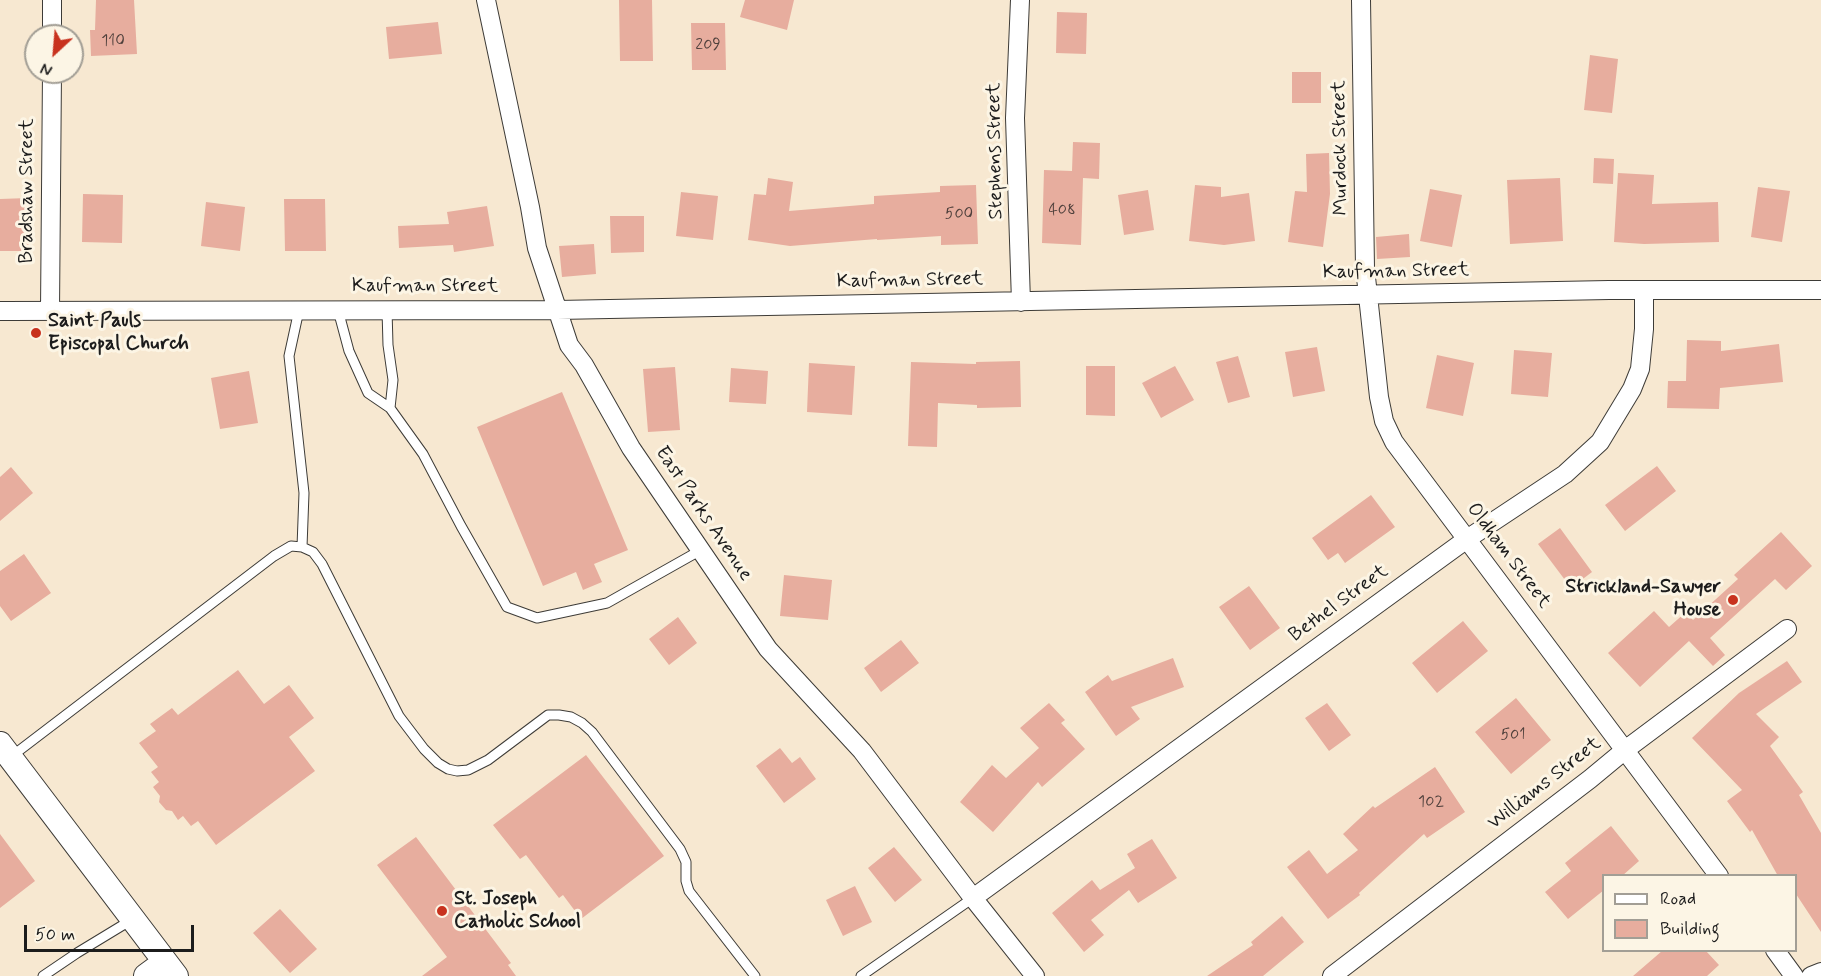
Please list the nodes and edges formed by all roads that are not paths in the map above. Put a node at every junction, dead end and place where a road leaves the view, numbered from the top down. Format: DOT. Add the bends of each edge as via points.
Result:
graph roads {
  1 [pos="52,0"];
  2 [pos="486,0"];
  3 [pos="1020,0"];
  4 [pos="1360,0"];
  5 [pos="52,24"];
  6 [pos="52,84"];
  7 [pos="1644,290"];
  8 [pos="1821,290"];
  9 [pos="1368,295"];
  10 [pos="1021,302"];
  11 [pos="50,310"];
  12 [pos="299,310"];
  13 [pos="338,310"];
  14 [pos="387,310"];
  15 [pos="557,310"];
  16 [pos="0,311"];
  17 [pos="390,408"];
  18 [pos="1467,538"];
  19 [pos="302,547"];
  20 [pos="701,550"];
  21 [pos="1788,629"];
  22 [pos="1625,750"];
  23 [pos="5,751"];
  24 [pos="1718,874"];
  25 [pos="973,898"];
  26 [pos="133,919"];
  27 [pos="1776,952"];
  28 [pos="170,969"];
  29 [pos="1821,972"];
  30 [pos="44,976"];
  31 [pos="146,976"];
  32 [pos="755,976"];
  33 [pos="861,976"];
  34 [pos="1035,976"];
  35 [pos="1332,976"];
  36 [pos="1794,976"];
  37 [pos="1811,976"];
  1 -- 5 [label="street"];
  2 -- 15 [label="street, East Parks Avenue" via="537,248"];
  3 -- 10 [label="street, Stephens Street" via="1015,118"];
  4 -- 9 [label="street, Murdock Street"];
  6 -- 11 [label="street, Bradshaw Street"];
  7 -- 8 [label="street, Kaufman Street"];
  7 -- 9 [label="street, Kaufman Street"];
  7 -- 18 [label="street, Bethel Street" via="1640,369 1600,442 1565,474"];
  9 -- 10 [label="street, Kaufman Street"];
  9 -- 18 [label="street, Oldham Street" via="1384,421 1394,442"];
  10 -- 15 [label="street, Kaufman Street"];
  11 -- 12 [label="street, Kaufman Street"];
  11 -- 16 [label="street, Kaufman Street"];
  12 -- 13 [label="street, Kaufman Street"];
  12 -- 19 [label="lane" via="289,356 304,493"];
  13 -- 14 [label="street, Kaufman Street"];
  13 -- 17 [label="lane" via="349,351 368,393"];
  14 -- 15 [label="street, Kaufman Street"];
  14 -- 17 [label="lane" via="393,380"];
  15 -- 20 [label="street, East Parks Avenue" via="568,345"];
  17 -- 20 [label="lane" via="423,454 507,607 537,618 607,603"];
  18 -- 22 [label="street, Oldham Street"];
  18 -- 25 [label="street, Bethel Street"];
  19 -- 23 [label="lane" via="291,546 274,556"];
  19 -- 32 [label="lane" via="313,552 322,564 399,716 438,763 448,769 468,770 548,715 571,717 592,732 680,849 686,862 689,891"];
  20 -- 25 [label="street, East Parks Avenue" via="768,649 862,751"];
  21 -- 22 [label="street, Williams Street"];
  22 -- 24 [label="street, Oldham Street"];
  22 -- 35 [label="street, Williams Street"];
  23 -- 26 [label="main road"];
  25 -- 33 [label="lane"];
  25 -- 34 [label="street, East Parks Avenue"];
  26 -- 28 [label="main road"];
  26 -- 30 [label="lane"];
  27 -- 36 [label="street"];
  28 -- 31 [label="main road"];
  29 -- 37 [label="street"];
}
